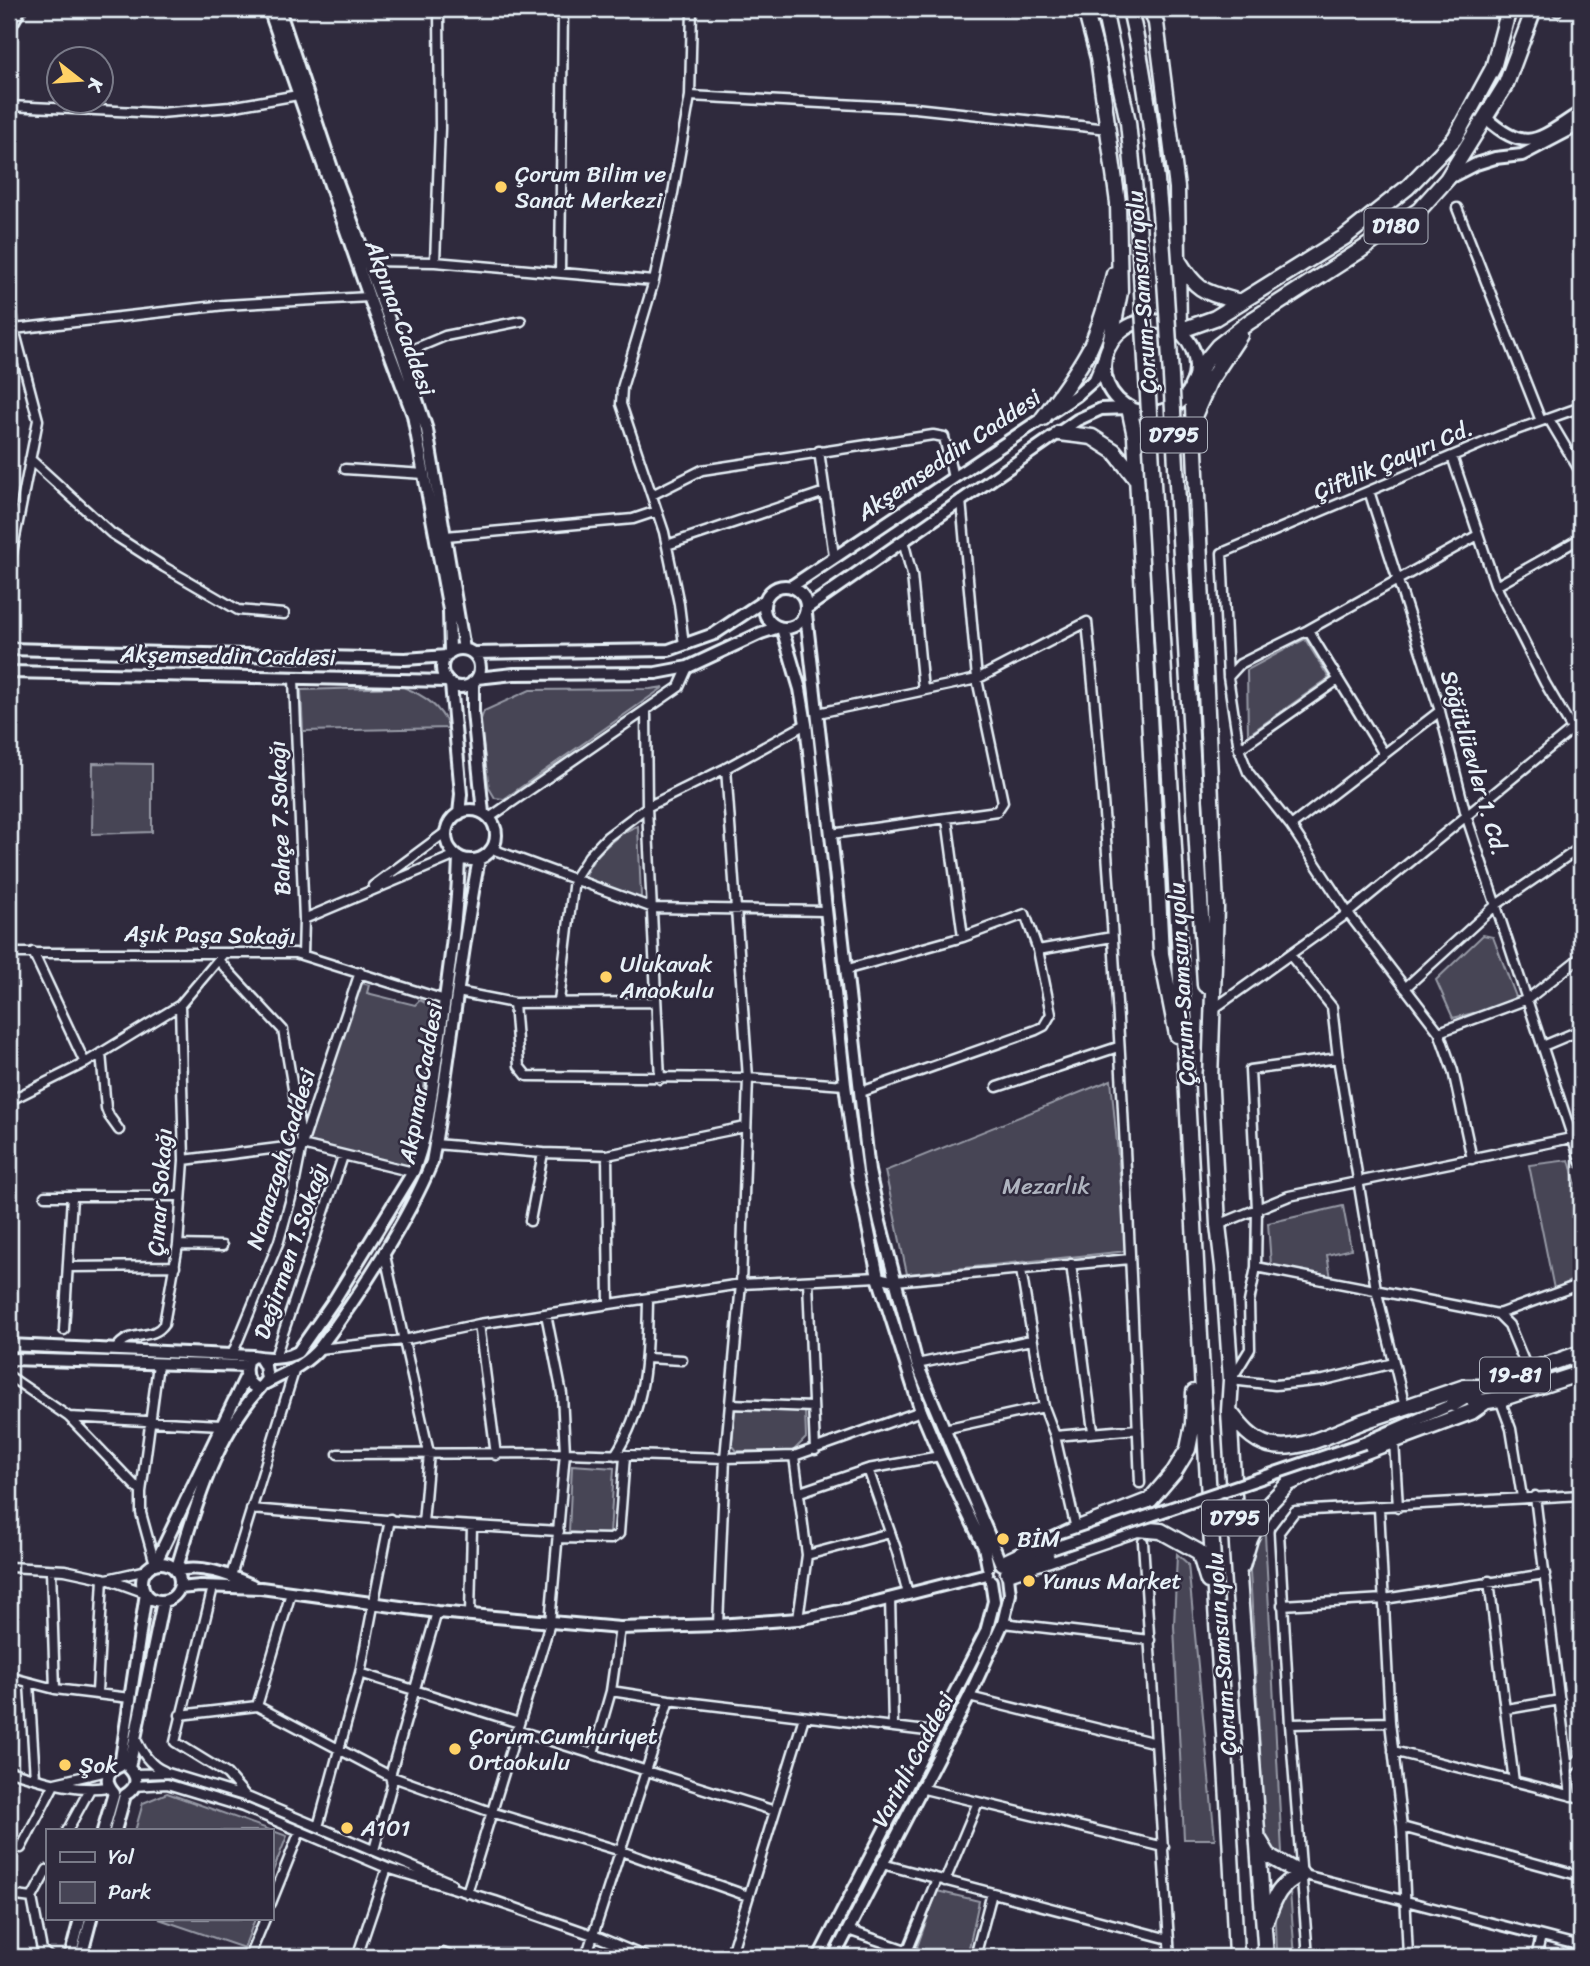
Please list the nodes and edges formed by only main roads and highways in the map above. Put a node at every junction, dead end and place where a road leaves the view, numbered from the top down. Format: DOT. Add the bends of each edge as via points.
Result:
graph roads {
  1 [pos="1085,9"];
  2 [pos="1130,9"];
  3 [pos="1151,9"];
  4 [pos="1534,9"];
  5 [pos="1508,12"];
  6 [pos="1105,14"];
  7 [pos="1119,256"];
  8 [pos="1178,260"];
  9 [pos="1240,302"];
  10 [pos="1249,322"];
  11 [pos="1179,331"];
  12 [pos="1110,343"];
  13 [pos="1192,386"];
  14 [pos="1129,408"];
  15 [pos="1044,418"];
  16 [pos="1194,419"];
  17 [pos="1059,433"];
  18 [pos="1138,481"];
  19 [pos="1210,1079"];
  20 [pos="1188,1087"];
  21 [pos="1198,1307"];
  22 [pos="1581,1353"];
  23 [pos="1581,1373"];
  24 [pos="1481,1387"];
  25 [pos="1485,1402"];
  26 [pos="1229,1411"];
  27 [pos="1239,1578"];
  28 [pos="1215,1611"];
  29 [pos="1257,1836"];
  30 [pos="1264,1927"];
  31 [pos="1236,1957"];
  32 [pos="1266,1957"];
  1 -- 7 [label="highway" via="1098,58 1108,129 1118,203"];
  2 -- 19 [label="highway, Çorum-Samsun yolu / D795, bridge" via="1154,147 1165,281"];
  3 -- 8 [label="highway" via="1177,188"];
  4 -- 10 [label="highway, D180" via="1506,84 1447,180 1419,210"];
  5 -- 9 [label="highway, D180" via="1493,68 1455,138 1408,187 1345,237"];
  6 -- 20 [label="highway, Çorum-Samsun yolu / D795, bridge" via="1128,122 1138,222"];
  7 -- 12 [label="highway" via="1120,292"];
  7 -- 15 [label="highway" via="1090,348"];
  8 -- 9 [label="highway" via="1192,282 1209,293"];
  8 -- 11 [label="highway"];
  9 -- 11 [label="highway, D180"];
  10 -- 13 [label="highway, D180" via="1218,346"];
  10 -- 16 [label="highway" via="1209,382"];
  11 -- 12 [label="main road" via="1150,320 1127,327"];
  11 -- 13 [label="main road" via="1195,356"];
  12 -- 14 [label="main road" via="1106,380 1117,400"];
  13 -- 14 [label="main road" via="1184,399 1158,413"];
  13 -- 16 [label="highway"];
  14 -- 18 [label="highway"];
  16 -- 19 [label="highway" via="1216,908"];
  17 -- 18 [label="highway" via="1092,437 1114,451"];
  18 -- 20 [label="highway" via="1161,954"];
  19 -- 26 [label="highway, Çorum-Samsun yolu / D795" via="1231,1380"];
  20 -- 21 [label="highway, Çorum-Samsun yolu / D795"];
  21 -- 28 [label="highway, Çorum-Samsun yolu / D795"];
  21 -- 28 [label="highway" via="1193,1424 1188,1449 1174,1472 1150,1500 1076,1529 1005,1568 1137,1530 1161,1531 1199,1552"];
  22 -- 24 [label="highway, 19-81"];
  23 -- 25 [label="highway, 19-81"];
  24 -- 25 [label="highway, 19-81" via="1452,1404"];
  24 -- 26 [label="highway" via="1465,1387 1314,1440 1278,1447 1256,1440"];
  25 -- 27 [label="highway" via="1471,1412 1289,1483 1266,1507 1250,1539"];
  26 -- 27 [label="highway, Çorum-Samsun yolu / D795"];
  27 -- 29 [label="highway, Çorum-Samsun yolu / D795"];
  28 -- 31 [label="highway, Çorum-Samsun yolu / D795"];
  29 -- 30 [label="highway, Çorum-Samsun yolu / D795"];
  29 -- 30 [label="highway" via="1269,1856 1301,1874 1277,1893"];
  30 -- 32 [label="highway, Çorum-Samsun yolu / D795"];
}
